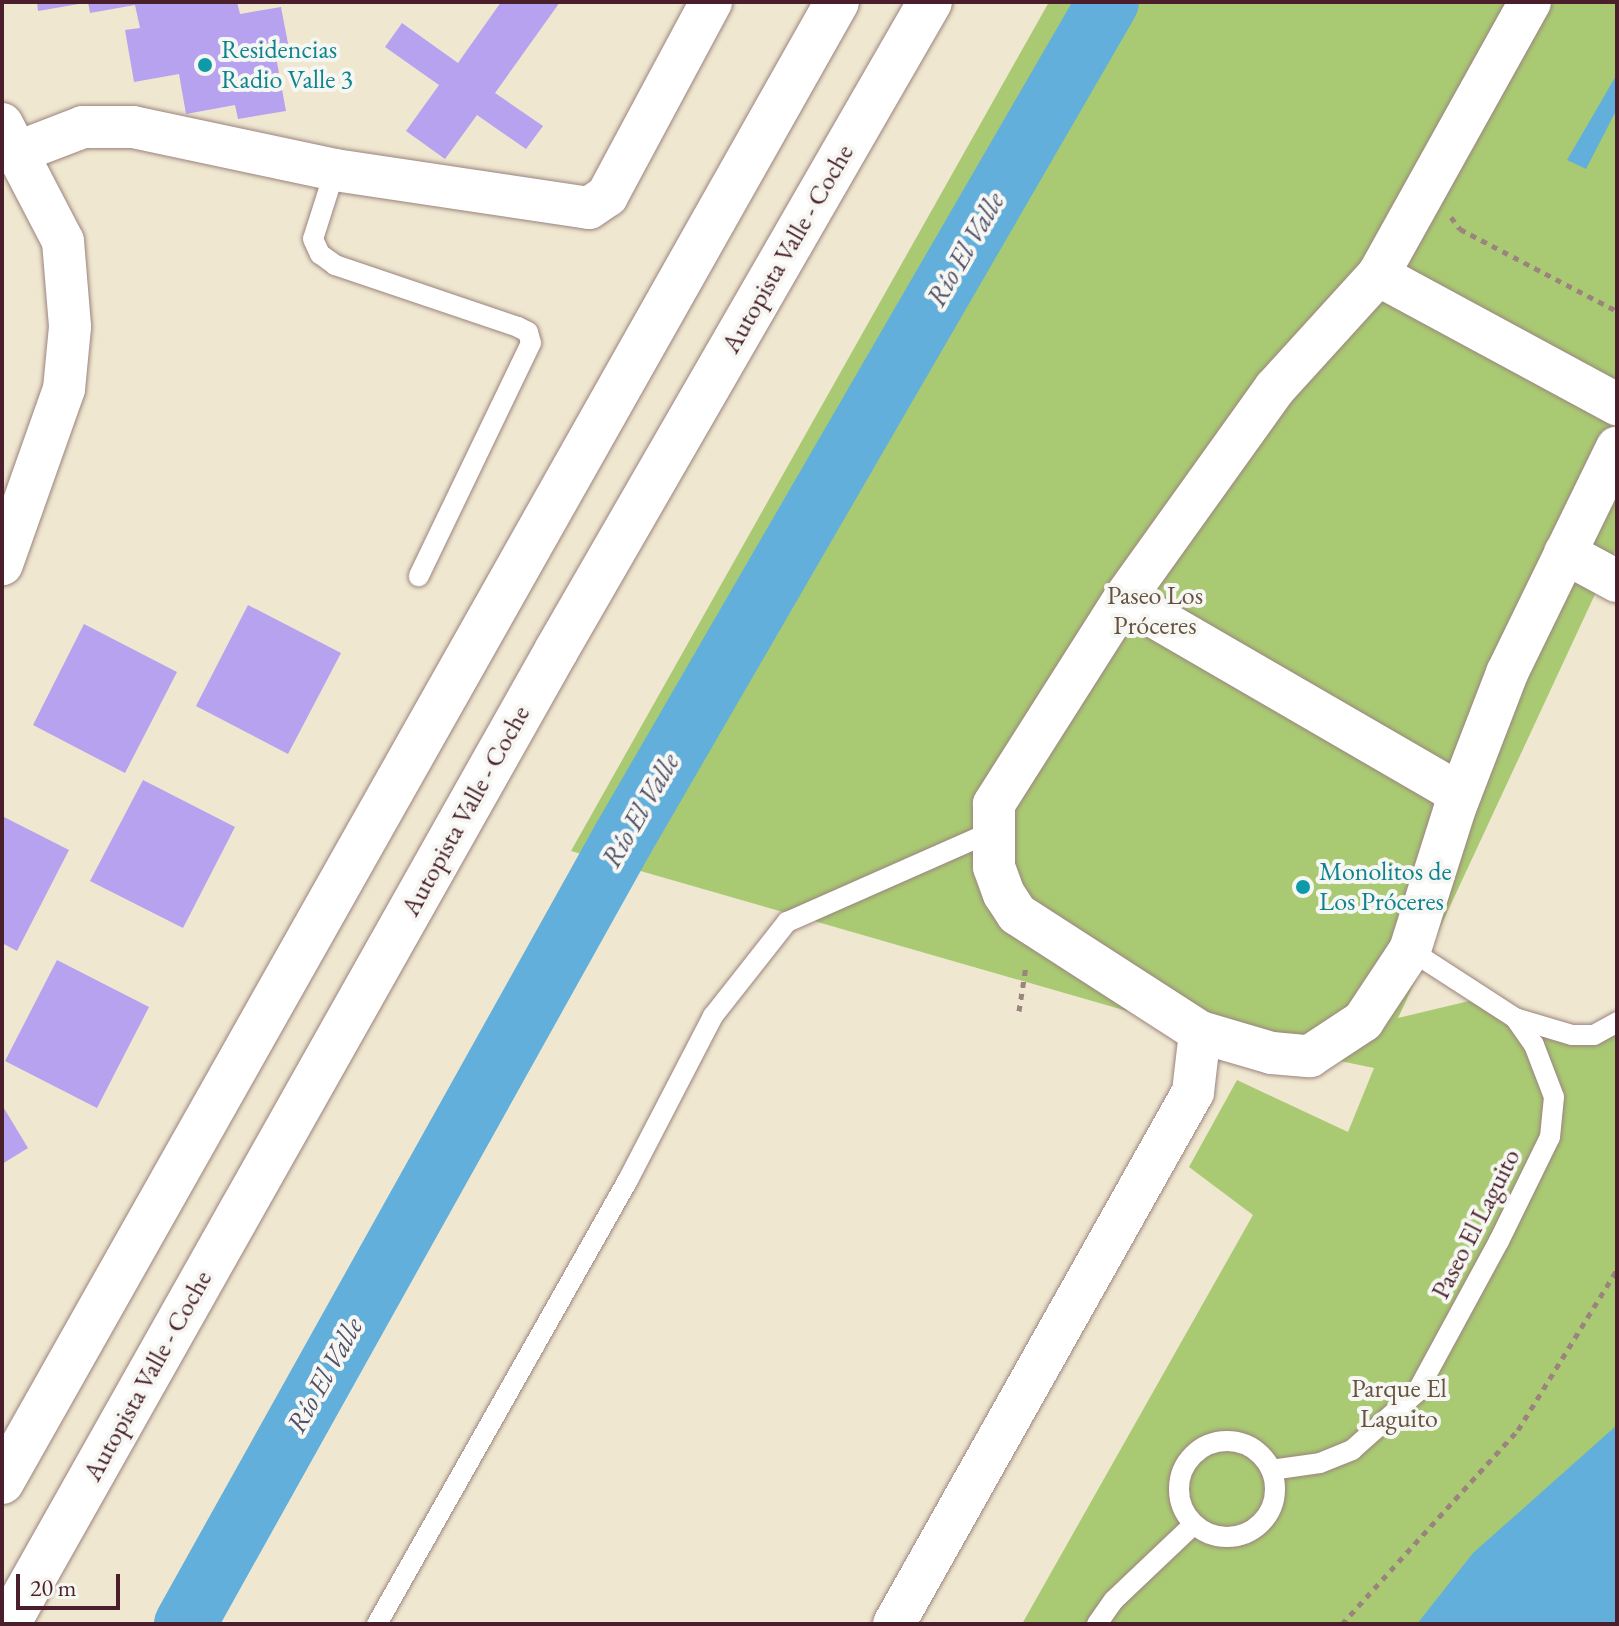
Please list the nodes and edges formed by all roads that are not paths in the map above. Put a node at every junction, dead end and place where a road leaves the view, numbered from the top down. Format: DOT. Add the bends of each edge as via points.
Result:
graph roads {
  1 [pos="711,2"];
  2 [pos="837,2"];
  3 [pos="930,2"];
  4 [pos="1530,2"];
  5 [pos="10,138"];
  6 [pos="335,170"];
  7 [pos="1378,275"];
  8 [pos="1617,404"];
  9 [pos="1617,447"];
  10 [pos="1565,553"];
  11 [pos="2,564"];
  12 [pos="419,576"];
  13 [pos="1617,581"];
  14 [pos="1124,599"];
  15 [pos="1460,794"];
  16 [pos="991,832"];
  17 [pos="1410,950"];
  18 [pos="1515,1018"];
  19 [pos="1617,1022"];
  20 [pos="1200,1032"];
  21 [pos="1271,1470"];
  22 [pos="2,1482"];
  23 [pos="1194,1524"];
  24 [pos="8,1624"];
  25 [pos="377,1624"];
  26 [pos="894,1624"];
  27 [pos="1097,1624"];
  1 -- 6 [label="street" via="607,196 589,208"];
  2 -- 22 [label="highway"];
  3 -- 24 [label="highway, Autopista Valle - Coche" via="556,651"];
  4 -- 7 [label="street"];
  5 -- 6 [label="street" via="83,127 133,127"];
  5 -- 11 [label="street" via="63,241 70,327 57,415"];
  6 -- 12 [label="lane" via="313,239 320,254 335,265 518,327 528,332 531,343"];
  7 -- 8 [label="street"];
  7 -- 14 [label="street" via="1275,388"];
  9 -- 10 [label="street"];
  10 -- 13 [label="street"];
  10 -- 15 [label="street" via="1507,673"];
  14 -- 15 [label="street"];
  14 -- 16 [label="street" via="994,804"];
  15 -- 17 [label="street"];
  16 -- 20 [label="street" via="994,867 1017,914"];
  16 -- 25 [label="lane" via="787,922 713,1016 628,1180"];
  17 -- 18 [label="lane"];
  17 -- 20 [label="street" via="1363,1021 1310,1056 1272,1053"];
  18 -- 19 [label="lane" via="1572,1035 1594,1035"];
  18 -- 21 [label="lane, Paseo El Laguito" via="1534,1045 1554,1097 1550,1137 1491,1255 1417,1392 1352,1450 1320,1463"];
  20 -- 26 [label="street" via="1193,1092"];
  21 -- 23 [label="lane" via="1275,1484 1270,1512 1248,1532 1220,1537"];
  21 -- 23 [label="lane" via="1251,1447 1236,1442 1206,1446 1193,1455 1179,1482 1179,1497"];
  23 -- 27 [label="lane" via="1114,1600"];
}
